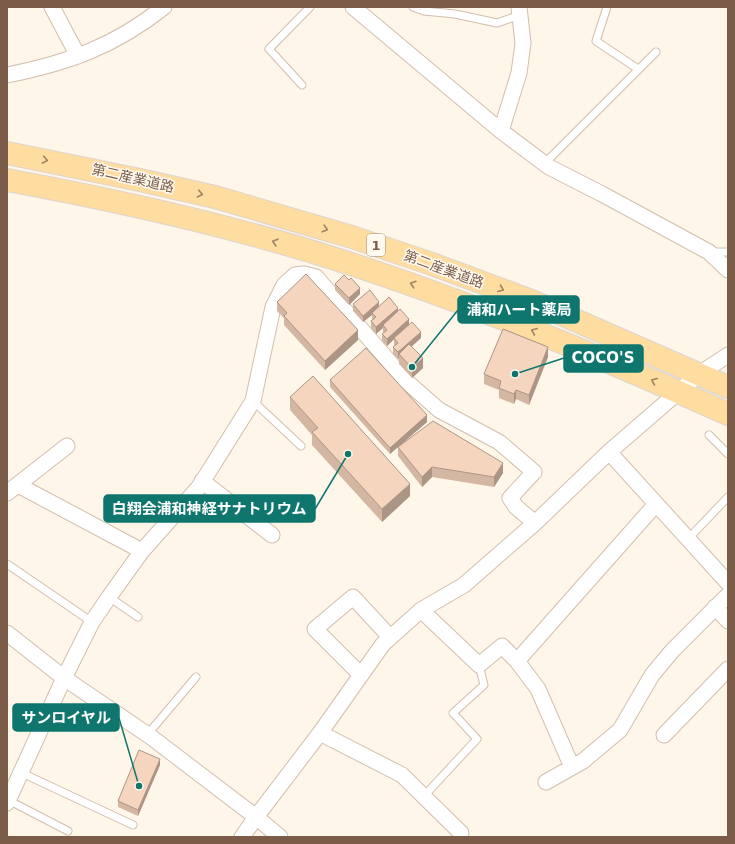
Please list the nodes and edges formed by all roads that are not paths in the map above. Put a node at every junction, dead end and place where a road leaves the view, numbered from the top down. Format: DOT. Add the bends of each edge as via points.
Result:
graph roads {
  1 [pos="52,7"];
  2 [pos="310,7"];
  3 [pos="353,7"];
  4 [pos="413,7"];
  5 [pos="608,7"];
  6 [pos="155,10"];
  7 [pos="519,11"];
  8 [pos="656,52"];
  9 [pos="78,56"];
  10 [pos="638,69"];
  11 [pos="7,75"];
  12 [pos="302,85"];
  13 [pos="501,131"];
  14 [pos="7,153"];
  15 [pos="544,164"];
  16 [pos="7,180"];
  17 [pos="709,252"];
  18 [pos="728,252"];
  19 [pos="728,270"];
  20 [pos="728,355"];
  21 [pos="699,374"];
  22 [pos="728,387"];
  23 [pos="679,392"];
  24 [pos="253,401"];
  25 [pos="728,414"];
  26 [pos="709,436"];
  27 [pos="67,446"];
  28 [pos="301,446"];
  29 [pos="609,452"];
  30 [pos="728,454"];
  31 [pos="202,482"];
  32 [pos="12,489"];
  33 [pos="728,497"];
  34 [pos="656,504"];
  35 [pos="535,523"];
  36 [pos="272,535"];
  37 [pos="688,539"];
  38 [pos="142,551"];
  39 [pos="7,564"];
  40 [pos="728,583"];
  41 [pos="728,595"];
  42 [pos="109,597"];
  43 [pos="715,608"];
  44 [pos="421,610"];
  45 [pos="138,617"];
  46 [pos="728,621"];
  47 [pos="92,622"];
  48 [pos="7,633"];
  49 [pos="390,637"];
  50 [pos="517,661"];
  51 [pos="479,664"];
  52 [pos="728,671"];
  53 [pos="361,675"];
  54 [pos="196,677"];
  55 [pos="64,678"];
  56 [pos="320,733"];
  57 [pos="147,735"];
  58 [pos="664,735"];
  59 [pos="572,767"];
  60 [pos="22,772"];
  61 [pos="546,782"];
  62 [pos="424,796"];
  63 [pos="8,801"];
  64 [pos="256,817"];
  65 [pos="133,825"];
  66 [pos="68,831"];
  67 [pos="461,835"];
  68 [pos="242,837"];
  69 [pos="280,837"];
  1 -- 9 [label="street"];
  2 -- 12 [label="lane" via="269,49"];
  3 -- 13 [label="street"];
  4 -- 7 [label="lane" via="497,23"];
  5 -- 10 [label="lane" via="596,41"];
  6 -- 9 [label="street" via="119,38"];
  7 -- 13 [label="street" via="524,43 519,73"];
  8 -- 10 [label="lane"];
  9 -- 11 [label="street" via="38,69"];
  10 -- 15 [label="lane"];
  13 -- 15 [label="street"];
  14 -- 21 [label="main road, 第二産業道路 / 1, one-way" via="215,197 352,237 529,300"];
  15 -- 17 [label="street"];
  23 -- 16 [label="main road, 第二産業道路 / 1, one-way" via="519,325 421,287 343,261 132,204"];
  17 -- 18 [label="lane"];
  17 -- 19 [label="street"];
  20 -- 21 [label="street"];
  21 -- 22 [label="main road, 第二産業道路 / 1"];
  21 -- 23 [label="street"];
  23 -- 25 [label="main road, 第二産業道路 / 1"];
  23 -- 29 [label="street"];
  24 -- 28 [label="lane"];
  24 -- 31 [label="street"];
  24 -- 35 [label="street" via="273,307 284,285 295,275 304,274 316,278 405,380 439,410 499,442 534,472 510,498 516,507"];
  26 -- 30 [label="lane"];
  27 -- 32 [label="street"];
  29 -- 34 [label="street"];
  29 -- 35 [label="street"];
  31 -- 36 [label="street"];
  31 -- 38 [label="street"];
  32 -- 38 [label="street"];
  33 -- 37 [label="lane"];
  34 -- 37 [label="street"];
  34 -- 50 [label="street"];
  35 -- 44 [label="street" via="464,585"];
  37 -- 40 [label="street"];
  38 -- 42 [label="street"];
  39 -- 47 [label="lane"];
  41 -- 43 [label="street"];
  42 -- 45 [label="lane"];
  42 -- 47 [label="street"];
  43 -- 46 [label="street"];
  43 -- 59 [label="street" via="652,675 620,730"];
  44 -- 49 [label="street"];
  44 -- 51 [label="street"];
  47 -- 55 [label="street"];
  48 -- 55 [label="street"];
  49 -- 53 [label="street"];
  49 -- 53 [label="street" via="353,597 316,629"];
  50 -- 51 [label="street" via="502,646"];
  50 -- 59 [label="street" via="538,689"];
  51 -- 62 [label="lane" via="484,685 453,713 477,739"];
  52 -- 58 [label="street"];
  53 -- 56 [label="street"];
  54 -- 57 [label="lane"];
  55 -- 57 [label="street"];
  55 -- 60 [label="street"];
  56 -- 62 [label="street" via="402,775"];
  56 -- 64 [label="street"];
  57 -- 64 [label="street"];
  59 -- 61 [label="street"];
  60 -- 63 [label="street"];
  60 -- 65 [label="lane"];
  62 -- 67 [label="street"];
  63 -- 66 [label="lane"];
  64 -- 68 [label="street"];
  64 -- 69 [label="street"];
}
